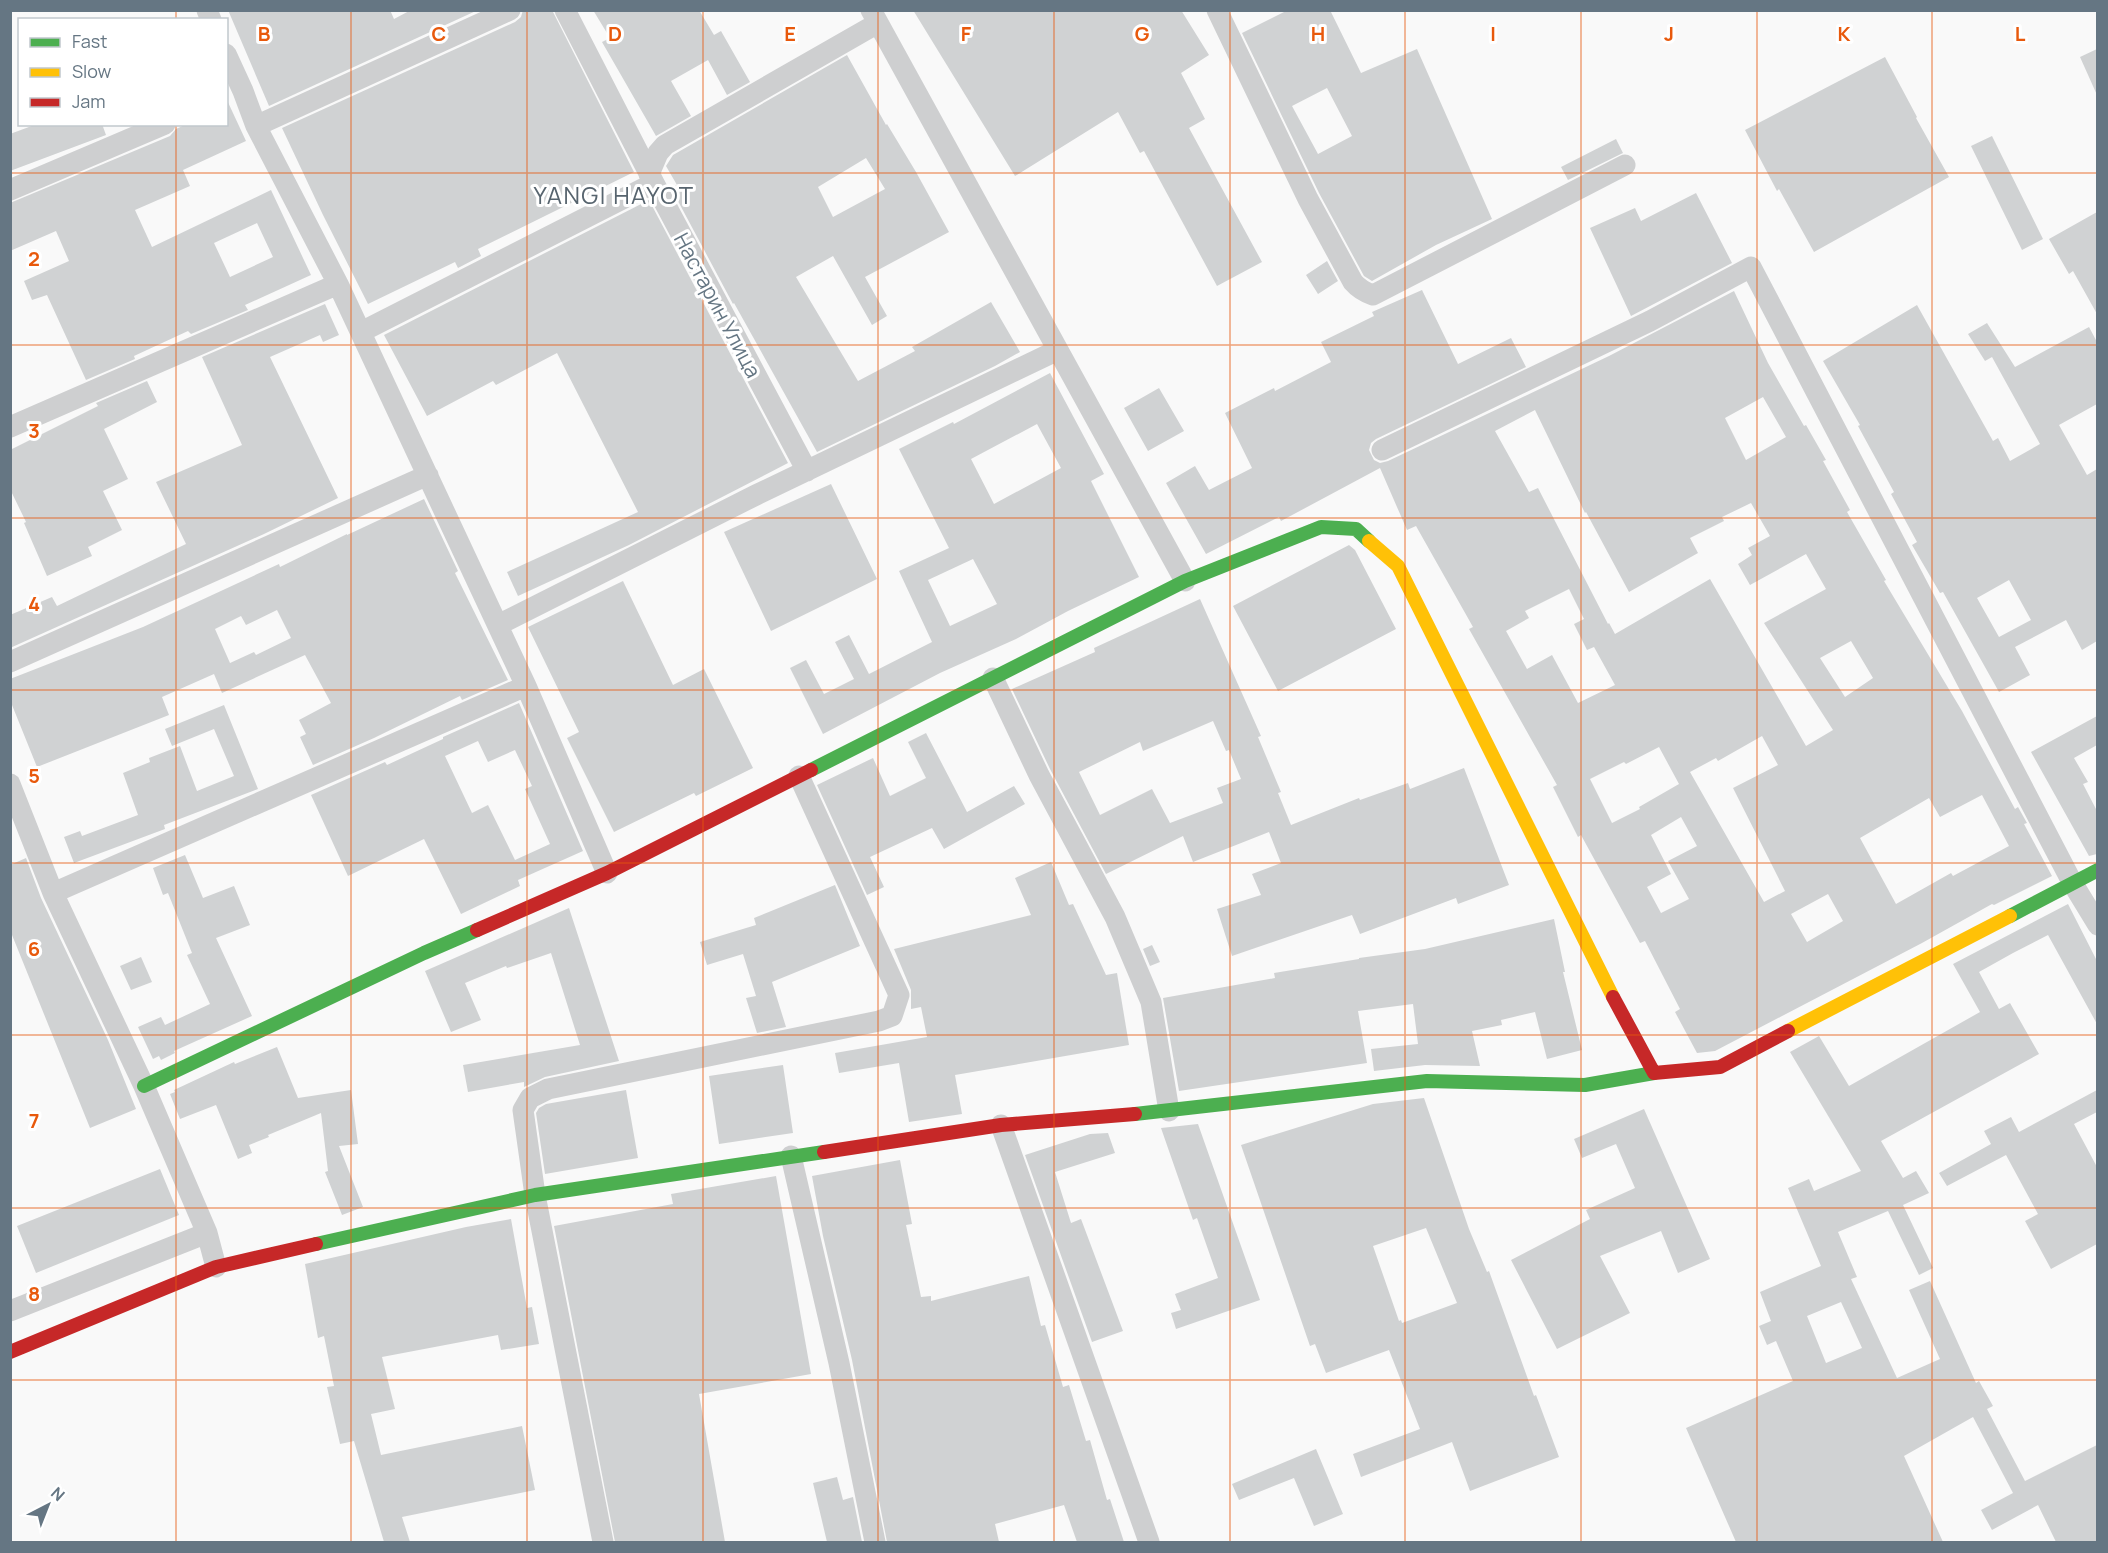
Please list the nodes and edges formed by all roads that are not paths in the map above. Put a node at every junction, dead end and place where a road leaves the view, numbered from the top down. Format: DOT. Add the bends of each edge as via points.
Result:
graph roads {
  1 [pos="510,10"];
  2 [pos="565,10"];
  3 [pos="1217,10"];
  4 [pos="874,17"];
  5 [pos="228,63"];
  6 [pos="235,95"];
  7 [pos="160,126"];
  8 [pos="256,126"];
  9 [pos="1625,165"];
  10 [pos="651,179"];
  11 [pos="10,190"];
  12 [pos="338,284"];
  13 [pos="361,332"];
  14 [pos="1058,350"];
  15 [pos="10,427"];
  16 [pos="1382,450"];
  17 [pos="807,471"];
  18 [pos="428,475"];
  19 [pos="1185,580"];
  20 [pos="498,625"];
  21 [pos="10,662"];
  22 [pos="993,678"];
  23 [pos="526,686"];
  24 [pos="799,776"];
  25 [pos="10,784"];
  26 [pos="2097,870"];
  27 [pos="608,873"];
  28 [pos="2073,884"];
  29 [pos="53,893"];
  30 [pos="2097,925"];
  31 [pos="1654,1073"];
  32 [pos="144,1086"];
  33 [pos="1169,1111"];
  34 [pos="1001,1125"];
  35 [pos="791,1155"];
  36 [pos="535,1195"];
  37 [pos="207,1233"];
  38 [pos="216,1267"];
  39 [pos="11,1310"];
  40 [pos="10,1352"];
  41 [pos="603,1542"];
  42 [pos="874,1542"];
  43 [pos="1149,1542"];
  1 -- 8 [label="street"];
  2 -- 10 [label="street, Настарин Улица"];
  3 -- 9 [label="street" via="1308,199 1353,282 1372,295"];
  4 -- 10 [label="street" via="666,145 658,153"];
  4 -- 14 [label="street"];
  5 -- 6 [label="street"];
  6 -- 8 [label="street"];
  7 -- 11 [label="street"];
  8 -- 12 [label="street"];
  10 -- 13 [label="street"];
  10 -- 17 [label="street, Настарин Улица"];
  12 -- 13 [label="street"];
  12 -- 15 [label="street"];
  13 -- 18 [label="street"];
  14 -- 17 [label="street"];
  14 -- 19 [label="street"];
  16 -- 28 [label="street" via="1650,321 1751,267"];
  17 -- 20 [label="street"];
  18 -- 20 [label="street"];
  18 -- 21 [label="street"];
  19 -- 22 [label="street"];
  19 -- 31 [label="street" via="1321,527 1356,529 1398,566"];
  20 -- 23 [label="street"];
  22 -- 24 [label="street"];
  22 -- 33 [label="street" via="1039,775 1115,917 1151,1002"];
  23 -- 27 [label="street"];
  23 -- 29 [label="street"];
  24 -- 27 [label="street"];
  24 -- 36 [label="street" via="899,995 892,1016 548,1089 530,1098 523,1110"];
  25 -- 29 [label="street"];
  26 -- 28 [label="street"];
  27 -- 32 [label="street" via="424,953"];
  28 -- 30 [label="street"];
  28 -- 31 [label="street" via="1720,1067"];
  29 -- 32 [label="street"];
  31 -- 33 [label="street" via="1585,1085 1427,1081"];
  32 -- 37 [label="street"];
  33 -- 34 [label="street"];
  34 -- 35 [label="street"];
  34 -- 43 [label="street"];
  35 -- 36 [label="street"];
  35 -- 42 [label="street" via="839,1363"];
  36 -- 38 [label="street"];
  36 -- 41 [label="street"];
  37 -- 38 [label="street"];
  37 -- 39 [label="street"];
  38 -- 40 [label="street"];
}
